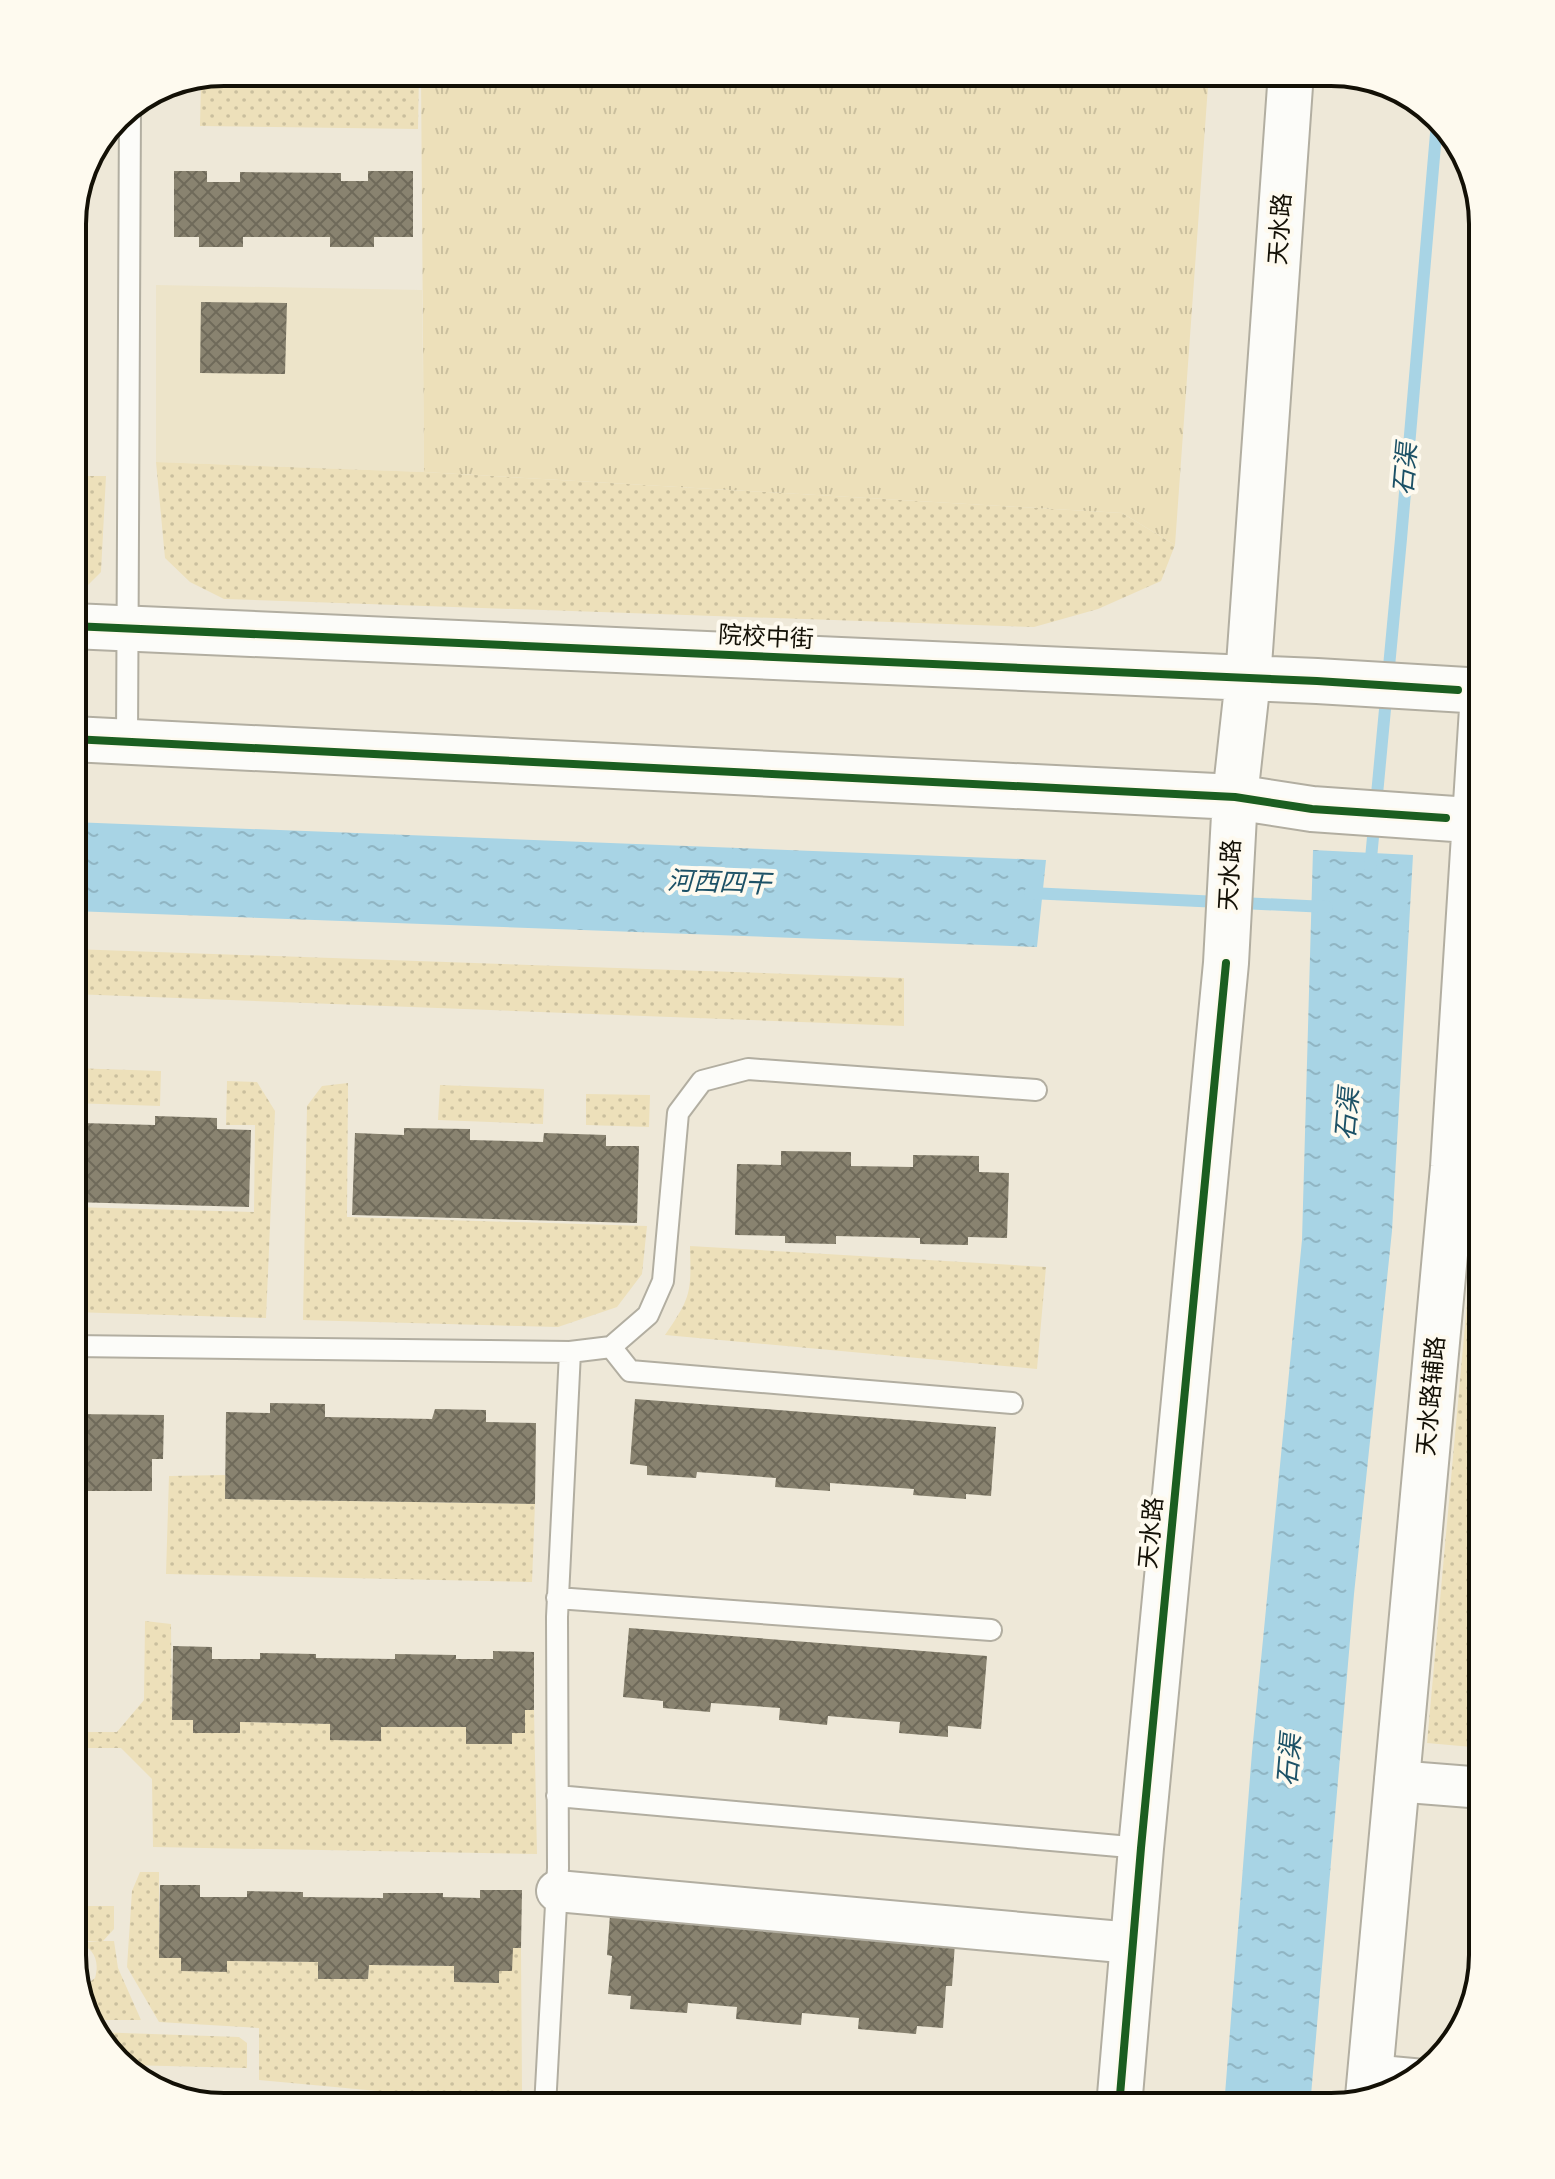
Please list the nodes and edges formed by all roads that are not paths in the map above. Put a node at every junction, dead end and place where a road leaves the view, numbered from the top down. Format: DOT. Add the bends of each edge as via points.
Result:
graph roads {
  1 [pos="1290,86"];
  2 [pos="130,124"];
  3 [pos="86,627"];
  4 [pos="126,628"];
  5 [pos="1248,679"];
  6 [pos="1469,692"];
  7 [pos="86,740"];
  8 [pos="127,741"];
  9 [pos="1235,797"];
  10 [pos="1468,820"];
  11 [pos="1036,1090"];
  12 [pos="1468,1168"];
  13 [pos="86,1346"];
  14 [pos="611,1347"];
  15 [pos="570,1352"];
  16 [pos="1012,1403"];
  17 [pos="557,1598"];
  18 [pos="991,1630"];
  19 [pos="1395,1781"];
  20 [pos="1469,1787"];
  21 [pos="557,1796"];
  22 [pos="1141,1848"];
  23 [pos="557,1891"];
  24 [pos="1132,1943"];
  25 [pos="1397,2075"];
  26 [pos="1369,2081"];
  27 [pos="546,2093"];
  28 [pos="1120,2093"];
  1 -- 5 [label="street, 天水路"];
  2 -- 4 [label="lane"];
  3 -- 4 [label="street, 院校中街"];
  4 -- 5 [label="street, 院校中街"];
  4 -- 8 [label="lane"];
  5 -- 6 [label="street, 院校中街"];
  5 -- 9 [label="street, 天水路"];
  7 -- 8 [label="street"];
  8 -- 9 [label="street"];
  9 -- 10 [label="street" via="1312,809"];
  9 -- 22 [label="street, 天水路" via="1226,963"];
  10 -- 12 [label="street, 天水路辅路"];
  11 -- 14 [label="lane" via="748,1069 702,1081 678,1113 663,1281 648,1315"];
  12 -- 19 [label="street, 天水路辅路"];
  13 -- 15 [label="lane"];
  14 -- 15 [label="lane"];
  14 -- 16 [label="lane" via="630,1371"];
  15 -- 17 [label="lane"];
  17 -- 18 [label="lane"];
  17 -- 21 [label="lane"];
  19 -- 20 [label="street"];
  19 -- 26 [label="street, 天水路辅路"];
  21 -- 22 [label="lane"];
  21 -- 23 [label="lane"];
  22 -- 24 [label="street, 天水路"];
  23 -- 24 [label="street"];
  23 -- 27 [label="lane"];
  24 -- 28 [label="street, 天水路"];
  25 -- 26 [label="lane"];
}
